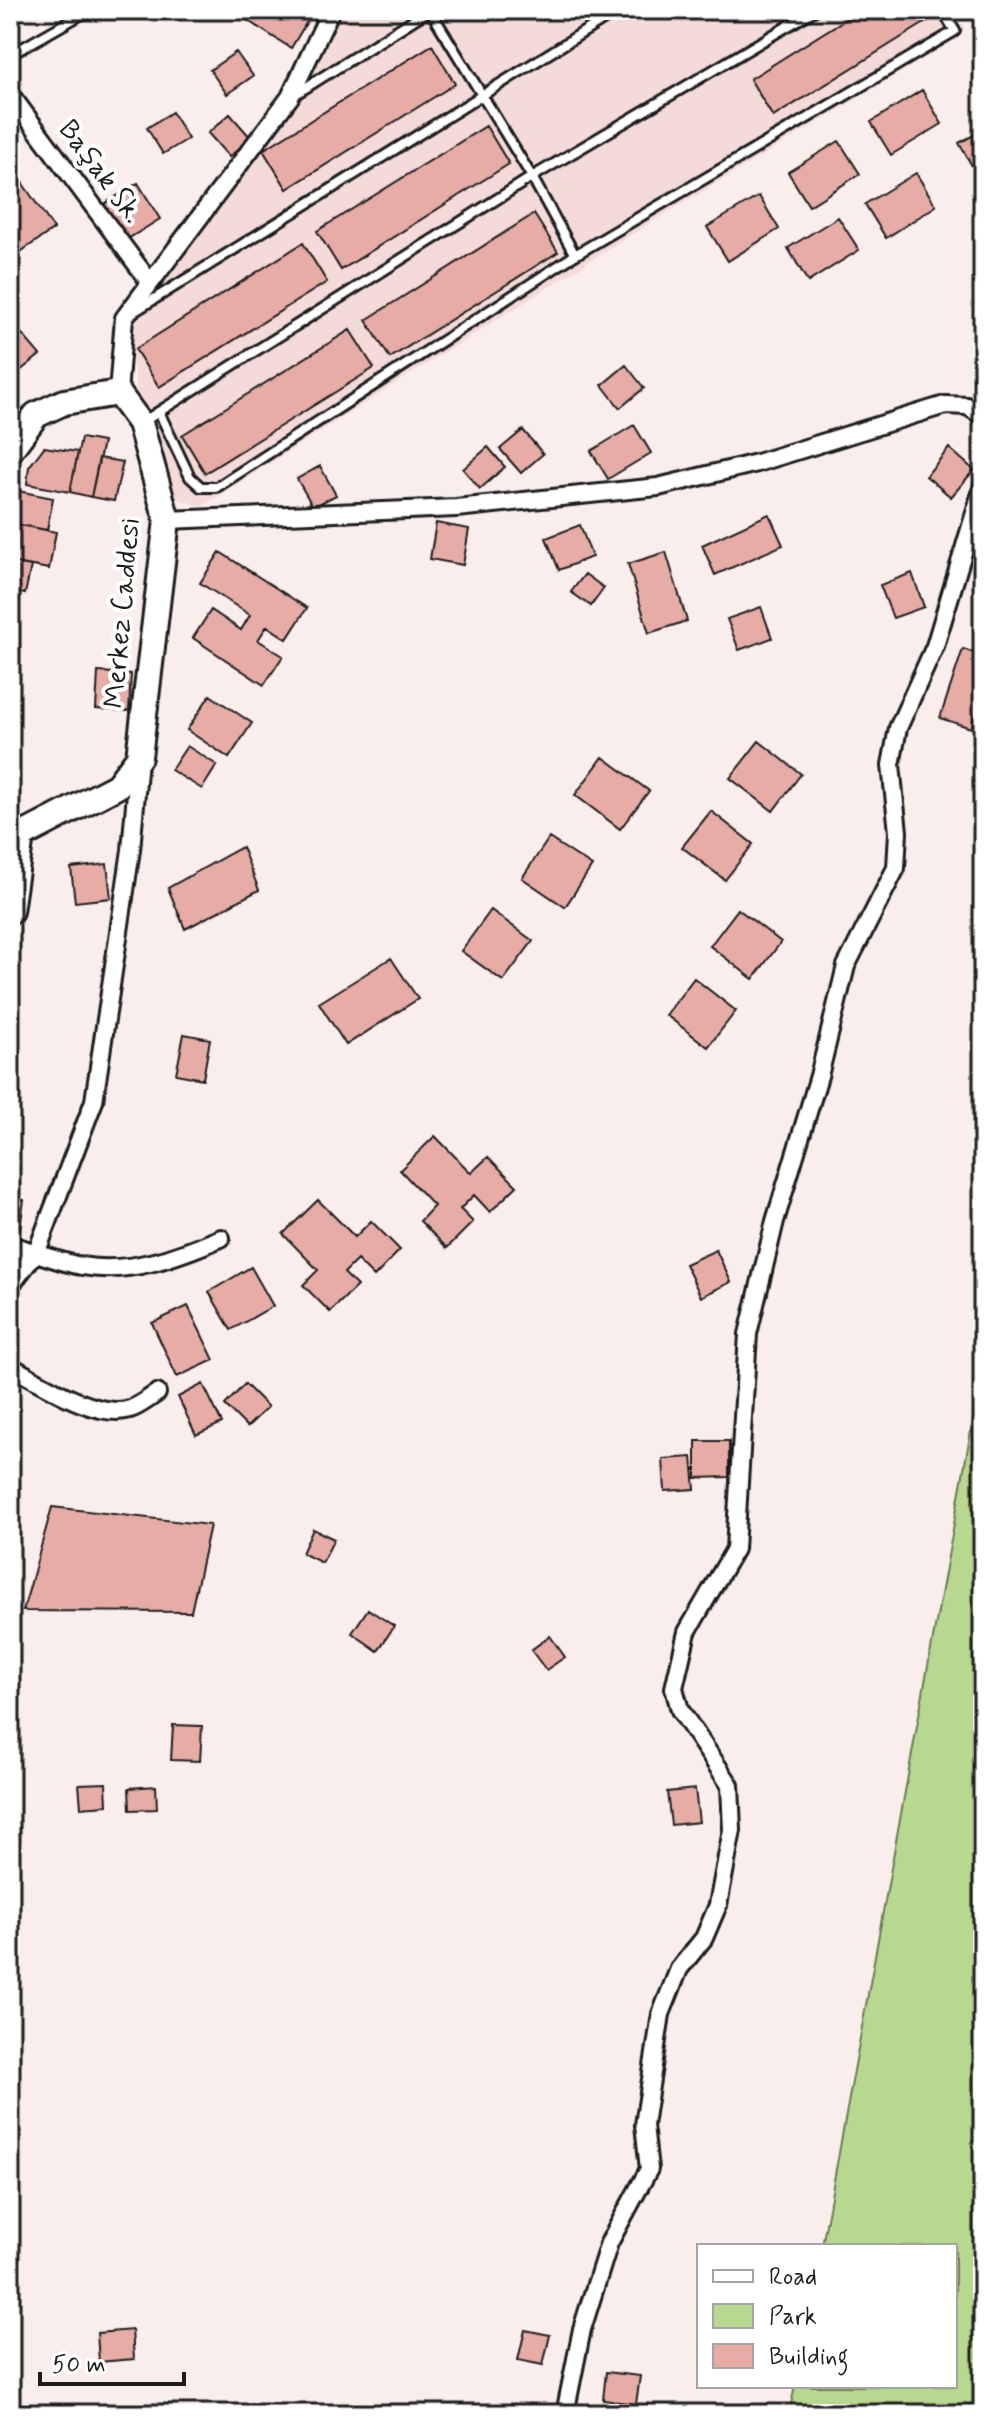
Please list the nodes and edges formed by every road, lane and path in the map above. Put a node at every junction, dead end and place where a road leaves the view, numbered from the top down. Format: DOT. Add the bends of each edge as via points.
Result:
graph roads {
  1 [pos="89,10"];
  2 [pos="331,10"];
  3 [pos="429,10"];
  4 [pos="619,10"];
  5 [pos="815,10"];
  6 [pos="942,10"];
  7 [pos="10,55"];
  8 [pos="482,92"];
  9 [pos="10,94"];
  10 [pos="290,97"];
  11 [pos="532,177"];
  12 [pos="575,255"];
  13 [pos="149,281"];
  14 [pos="124,318"];
  15 [pos="118,393"];
  16 [pos="983,416"];
  17 [pos="149,418"];
  18 [pos="10,449"];
  19 [pos="983,486"];
  20 [pos="167,520"];
  21 [pos="139,757"];
  22 [pos="10,911"];
  23 [pos="221,1238"];
  24 [pos="10,1245"];
  25 [pos="37,1251"];
  26 [pos="10,1286"];
  27 [pos="10,1366"];
  28 [pos="157,1393"];
  29 [pos="565,2414"];
  1 -- 7 [label="lane"];
  2 -- 10 [label="street"];
  3 -- 8 [label="lane"];
  3 -- 10 [label="lane"];
  4 -- 8 [label="lane"];
  5 -- 11 [label="lane"];
  6 -- 12 [label="lane" via="955,31"];
  8 -- 11 [label="lane"];
  8 -- 14 [label="lane"];
  9 -- 13 [label="street, Başak Sk."];
  10 -- 13 [label="street"];
  11 -- 12 [label="lane"];
  11 -- 17 [label="lane"];
  12 -- 17 [label="lane" via="217,487 201,487 190,477"];
  13 -- 14 [label="street"];
  14 -- 15 [label="street"];
  15 -- 17 [label="street, Merkez Caddesi"];
  15 -- 18 [label="street" via="64,402 36,415"];
  16 -- 20 [label="street" via="967,406 945,405 757,463 658,487 456,508"];
  17 -- 20 [label="street, Merkez Caddesi"];
  19 -- 29 [label="street" via="935,646 898,728 891,765 896,868 846,966 748,1334 735,1549 687,1632 674,1688 680,1710 730,1785 732,1830 718,1905 704,1938 679,1969 661,2014 644,2125 649,2169 609,2243 582,2329"];
  20 -- 21 [label="street, Merkez Caddesi"];
  21 -- 22 [label="street" via="117,786 21,836"];
  21 -- 25 [label="street" via="131,850 94,1101"];
  23 -- 25 [label="street" via="169,1260 115,1267 83,1266"];
  24 -- 25 [label="street"];
  25 -- 26 [label="street"];
  27 -- 28 [label="street" via="103,1411 130,1409"];
}
